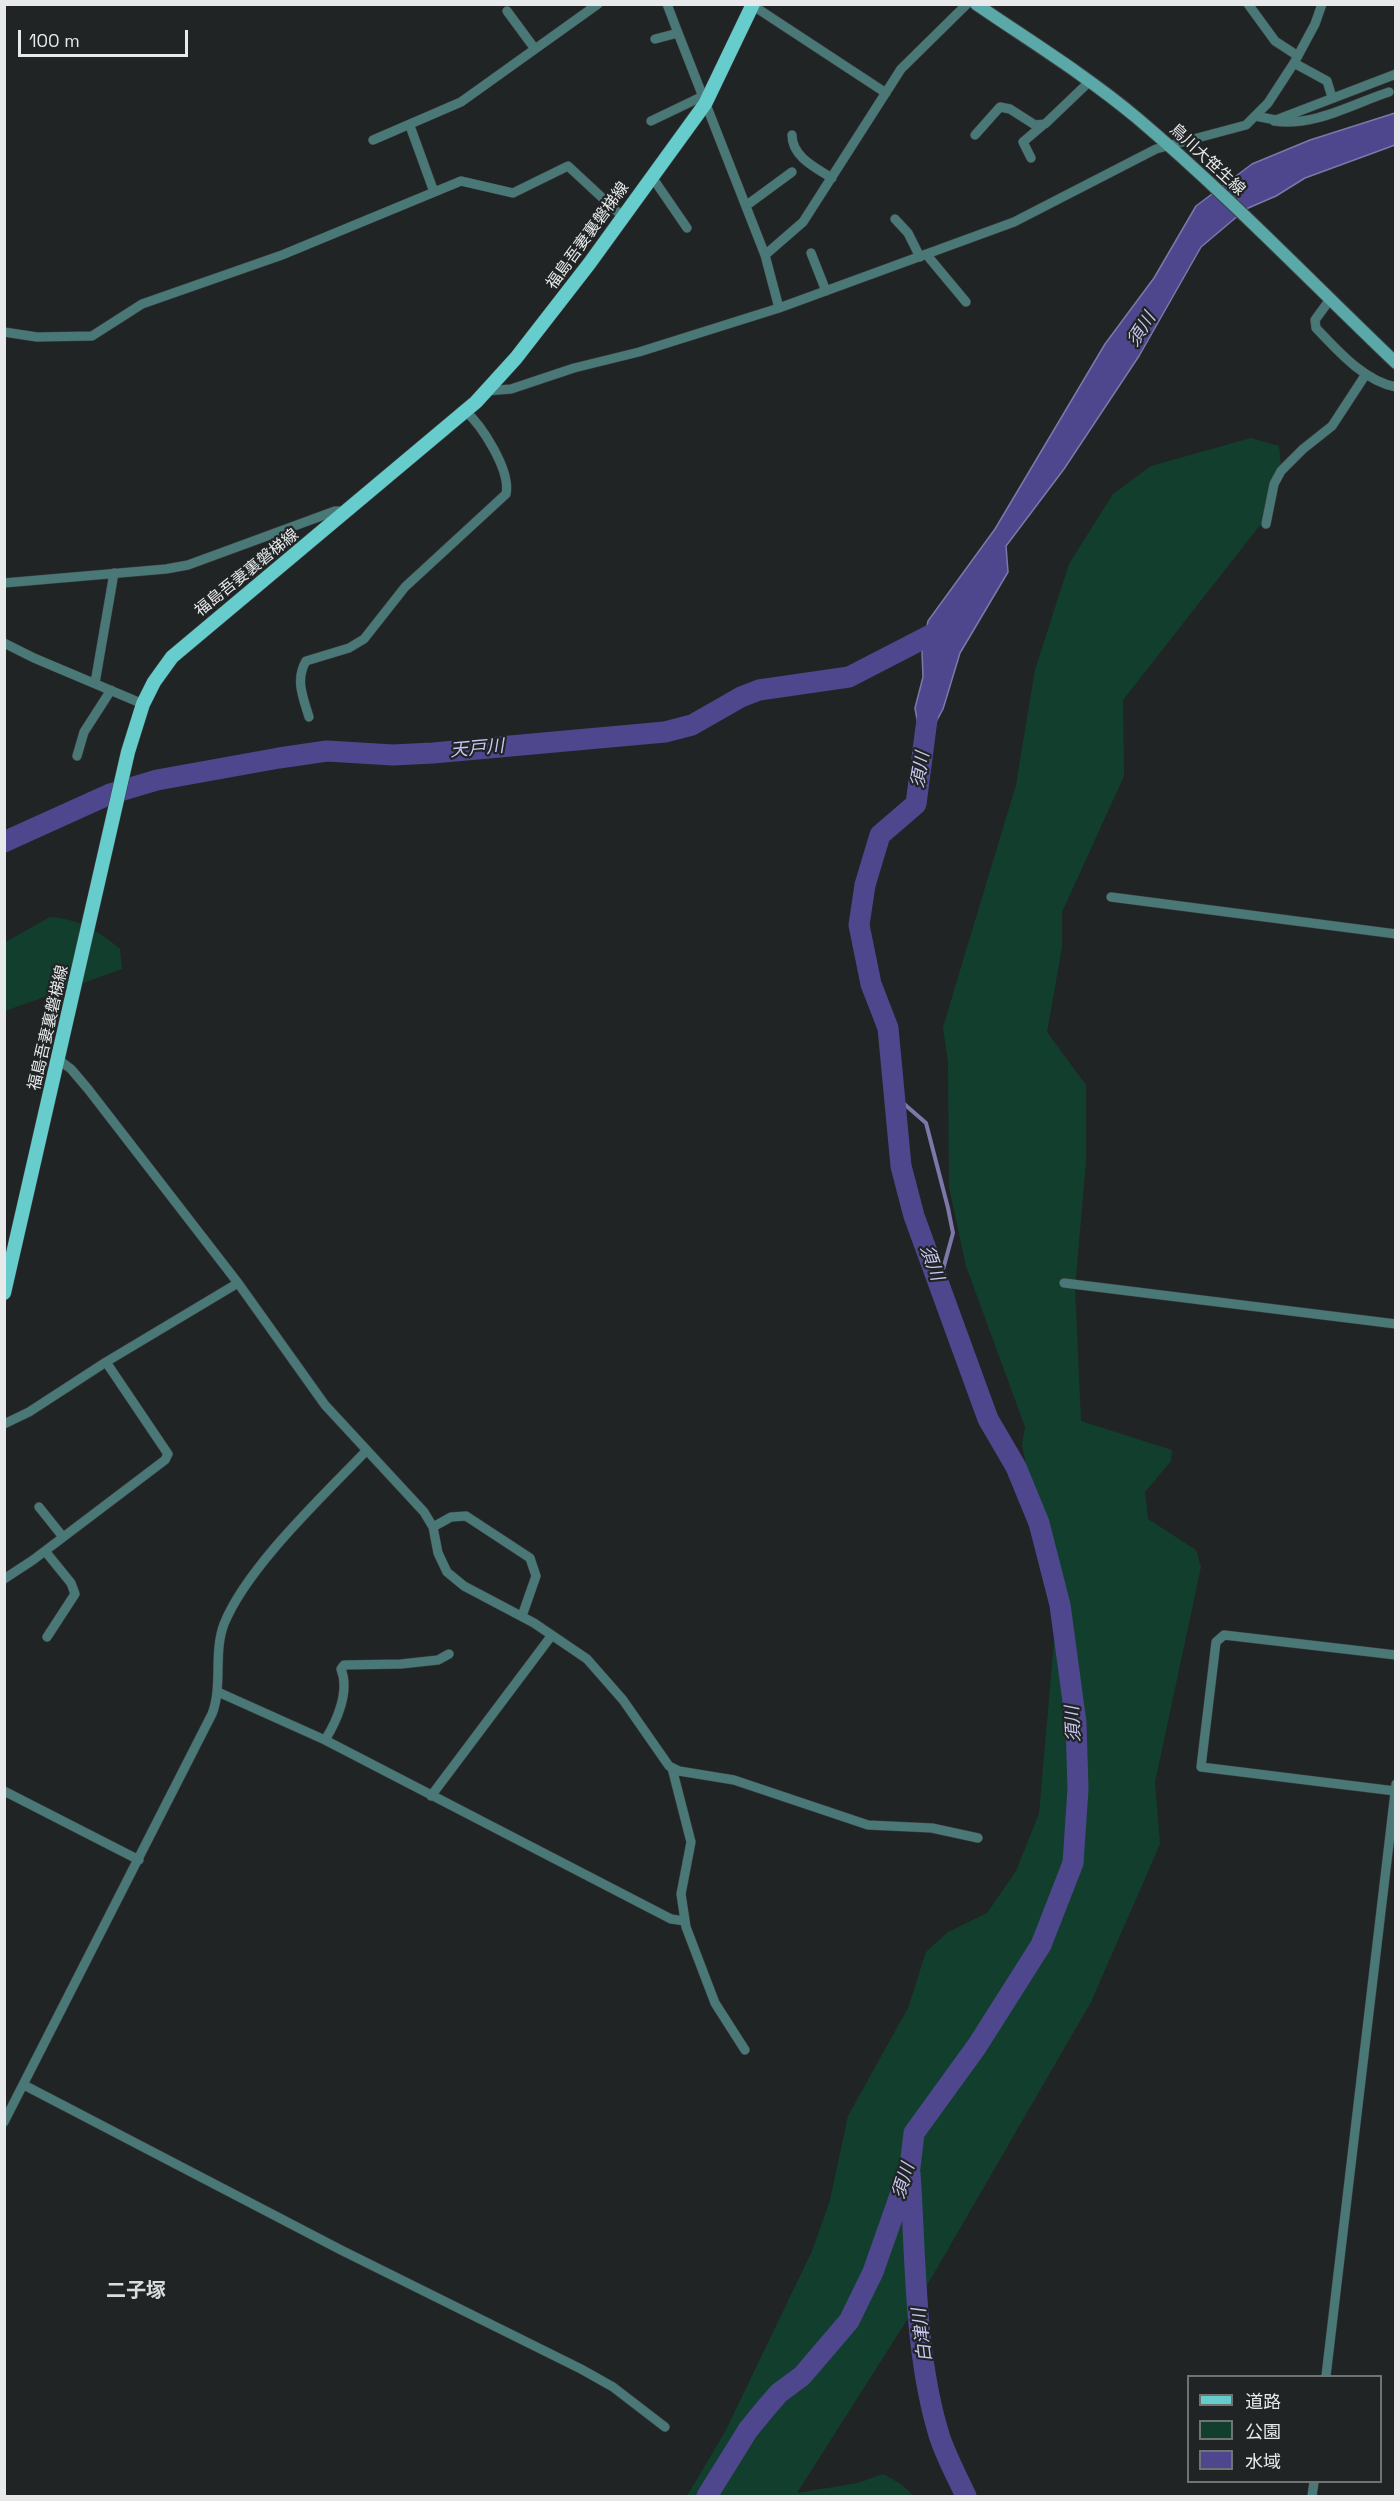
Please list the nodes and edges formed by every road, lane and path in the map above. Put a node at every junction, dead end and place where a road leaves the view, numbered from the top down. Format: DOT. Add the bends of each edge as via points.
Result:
graph roads {
  1 [pos="598,4"];
  2 [pos="667,4"];
  3 [pos="967,4"];
  4 [pos="976,4"];
  5 [pos="1248,4"];
  6 [pos="1322,4"];
  7 [pos="752,5"];
  8 [pos="507,11"];
  9 [pos="678,33"];
  10 [pos="655,39"];
  11 [pos="536,49"];
  12 [pos="1296,59"];
  13 [pos="1395,74"];
  14 [pos="1090,81"];
  15 [pos="1389,92"];
  16 [pos="886,93"];
  17 [pos="1332,97"];
  18 [pos="703,101"];
  19 [pos="1255,116"];
  20 [pos="1269,120"];
  21 [pos="651,121"];
  22 [pos="1045,124"];
  23 [pos="410,126"];
  24 [pos="792,135"];
  25 [pos="975,135"];
  26 [pos="373,140"];
  27 [pos="1168,146"];
  28 [pos="1031,158"];
  29 [pos="792,172"];
  30 [pos="652,177"];
  31 [pos="832,178"];
  32 [pos="434,192"];
  33 [pos="747,205"];
  34 [pos="624,217"];
  35 [pos="895,219"];
  36 [pos="687,228"];
  37 [pos="811,252"];
  38 [pos="765,255"];
  39 [pos="923,256"];
  40 [pos="826,291"];
  41 [pos="1328,296"];
  42 [pos="966,302"];
  43 [pos="779,308"];
  44 [pos="4,332"];
  45 [pos="1395,363"];
  46 [pos="1366,374"];
  47 [pos="1395,387"];
  48 [pos="486,392"];
  49 [pos="465,411"];
  50 [pos="349,511"];
  51 [pos="1266,524"];
  52 [pos="114,573"];
  53 [pos="4,583"];
  54 [pos="4,643"];
  55 [pos="95,683"];
  56 [pos="111,690"];
  57 [pos="143,704"];
  58 [pos="309,717"];
  59 [pos="77,756"];
  60 [pos="1111,897"];
  61 [pos="1395,934"];
  62 [pos="59,1060"];
  63 [pos="238,1283"];
  64 [pos="1064,1283"];
  65 [pos="4,1293"];
  66 [pos="1395,1324"];
  67 [pos="106,1362"];
  68 [pos="4,1424"];
  69 [pos="366,1451"];
  70 [pos="39,1507"];
  71 [pos="433,1527"];
  72 [pos="63,1537"];
  73 [pos="45,1551"];
  74 [pos="4,1579"];
  75 [pos="522,1616"];
  76 [pos="552,1635"];
  77 [pos="47,1637"];
  78 [pos="449,1654"];
  79 [pos="1395,1655"];
  80 [pos="218,1692"];
  81 [pos="326,1740"];
  82 [pos="672,1768"];
  83 [pos="1395,1788"];
  84 [pos="4,1791"];
  85 [pos="431,1796"];
  86 [pos="978,1838"];
  87 [pos="139,1860"];
  88 [pos="685,1921"];
  89 [pos="745,2050"];
  90 [pos="24,2085"];
  91 [pos="4,2122"];
  92 [pos="1326,2375"];
  93 [pos="665,2427"];
  1 -- 11 [label="street"];
  2 -- 9 [label="street"];
  3 -- 16 [label="street" via="901,69"];
  4 -- 14 [label="street, 鳥川大笹生線"];
  5 -- 12 [label="street" via="1275,41"];
  6 -- 12 [label="street"];
  7 -- 16 [label="street"];
  7 -- 18 [label="main road, 福島吾妻裏磐梯線"];
  8 -- 11 [label="street"];
  9 -- 10 [label="street"];
  9 -- 18 [label="street"];
  11 -- 23 [label="street" via="461,102"];
  12 -- 17 [label="street" via="1327,81"];
  12 -- 19 [label="street" via="1274,95"];
  13 -- 17 [label="street"];
  14 -- 22 [label="street"];
  14 -- 27 [label="street, 鳥川大笹生線"];
  15 -- 20 [label="street" via="1321,118 1292,124"];
  16 -- 31 [label="street"];
  17 -- 20 [label="street"];
  18 -- 21 [label="street"];
  18 -- 30 [label="main road, 福島吾妻裏磐梯線"];
  18 -- 33 [label="street" via="711,111"];
  19 -- 20 [label="street"];
  19 -- 27 [label="street" via="1246,125"];
  22 -- 25 [label="street" via="1035,125 1000,106"];
  22 -- 28 [label="street" via="1023,142"];
  23 -- 26 [label="street"];
  23 -- 32 [label="street"];
  24 -- 31 [label="street" via="801,156"];
  27 -- 39 [label="street" via="1130,161 1014,222"];
  27 -- 41 [label="street, 鳥川大笹生線"];
  29 -- 33 [label="street"];
  30 -- 34 [label="main road, 福島吾妻裏磐梯線"];
  30 -- 36 [label="street"];
  31 -- 38 [label="street" via="803,222"];
  32 -- 34 [label="street" via="461,181 513,193 568,166"];
  32 -- 44 [label="street" via="282,255 142,304 92,336 37,338"];
  33 -- 38 [label="street"];
  34 -- 48 [label="main road, 福島吾妻裏磐梯線" via="546,322"];
  35 -- 39 [label="street"];
  37 -- 40 [label="street"];
  38 -- 43 [label="street"];
  39 -- 40 [label="street"];
  39 -- 42 [label="street"];
  40 -- 43 [label="street"];
  41 -- 45 [label="street, 鳥川大笹生線"];
  41 -- 46 [label="street" via="1315,320 1316,328"];
  43 -- 48 [label="street" via="512,389"];
  46 -- 47 [label="street"];
  46 -- 51 [label="street" via="1332,426 1294,456 1276,480"];
  48 -- 49 [label="main road, 福島吾妻裏磐梯線"];
  49 -- 50 [label="main road, 福島吾妻裏磐梯線"];
  49 -- 58 [label="street" via="491,443 506,481 506,494 405,587 364,639 349,648 306,661 300,672 300,687"];
  50 -- 52 [label="street" via="335,511 188,565"];
  50 -- 57 [label="main road, 福島吾妻裏磐梯線" via="181,649 159,674"];
  52 -- 53 [label="street"];
  52 -- 55 [label="street"];
  54 -- 55 [label="street"];
  55 -- 56 [label="street"];
  56 -- 57 [label="street"];
  56 -- 59 [label="street" via="84,732"];
  57 -- 62 [label="main road, 福島吾妻裏磐梯線" via="128,752"];
  60 -- 61 [label="street"];
  62 -- 63 [label="street" via="88,1089"];
  62 -- 65 [label="main road, 福島吾妻裏磐梯線"];
  63 -- 67 [label="street"];
  63 -- 69 [label="street" via="325,1405"];
  64 -- 66 [label="street"];
  67 -- 68 [label="street"];
  67 -- 72 [label="street" via="168,1454"];
  69 -- 71 [label="street" via="424,1512"];
  69 -- 80 [label="street" via="275,1549 234,1604 221,1635"];
  70 -- 72 [label="street"];
  71 -- 75 [label="street" via="447,1572 464,1586"];
  71 -- 75 [label="street" via="451,1517 466,1516 530,1558 536,1576"];
  72 -- 73 [label="street"];
  73 -- 74 [label="street"];
  73 -- 77 [label="street" via="71,1583 75,1594"];
  75 -- 76 [label="street"];
  76 -- 82 [label="street" via="597,1669"];
  76 -- 85 [label="street"];
  78 -- 81 [label="street" via="438,1660 401,1664 344,1665 341,1707"];
  79 -- 83 [label="street" via="1224,1635 1216,1642 1201,1767"];
  80 -- 81 [label="street"];
  80 -- 87 [label="street" via="213,1714"];
  81 -- 85 [label="street"];
  82 -- 86 [label="street" via="734,1780 868,1826 933,1828"];
  82 -- 88 [label="street" via="691,1842 681,1894"];
  83 -- 92 [label="street"];
  84 -- 87 [label="street"];
  85 -- 88 [label="street" via="670,1919"];
  87 -- 90 [label="street"];
  88 -- 89 [label="street" via="716,2003"];
  90 -- 91 [label="street"];
  90 -- 93 [label="street" via="341,2250 581,2369 613,2387"];
}
